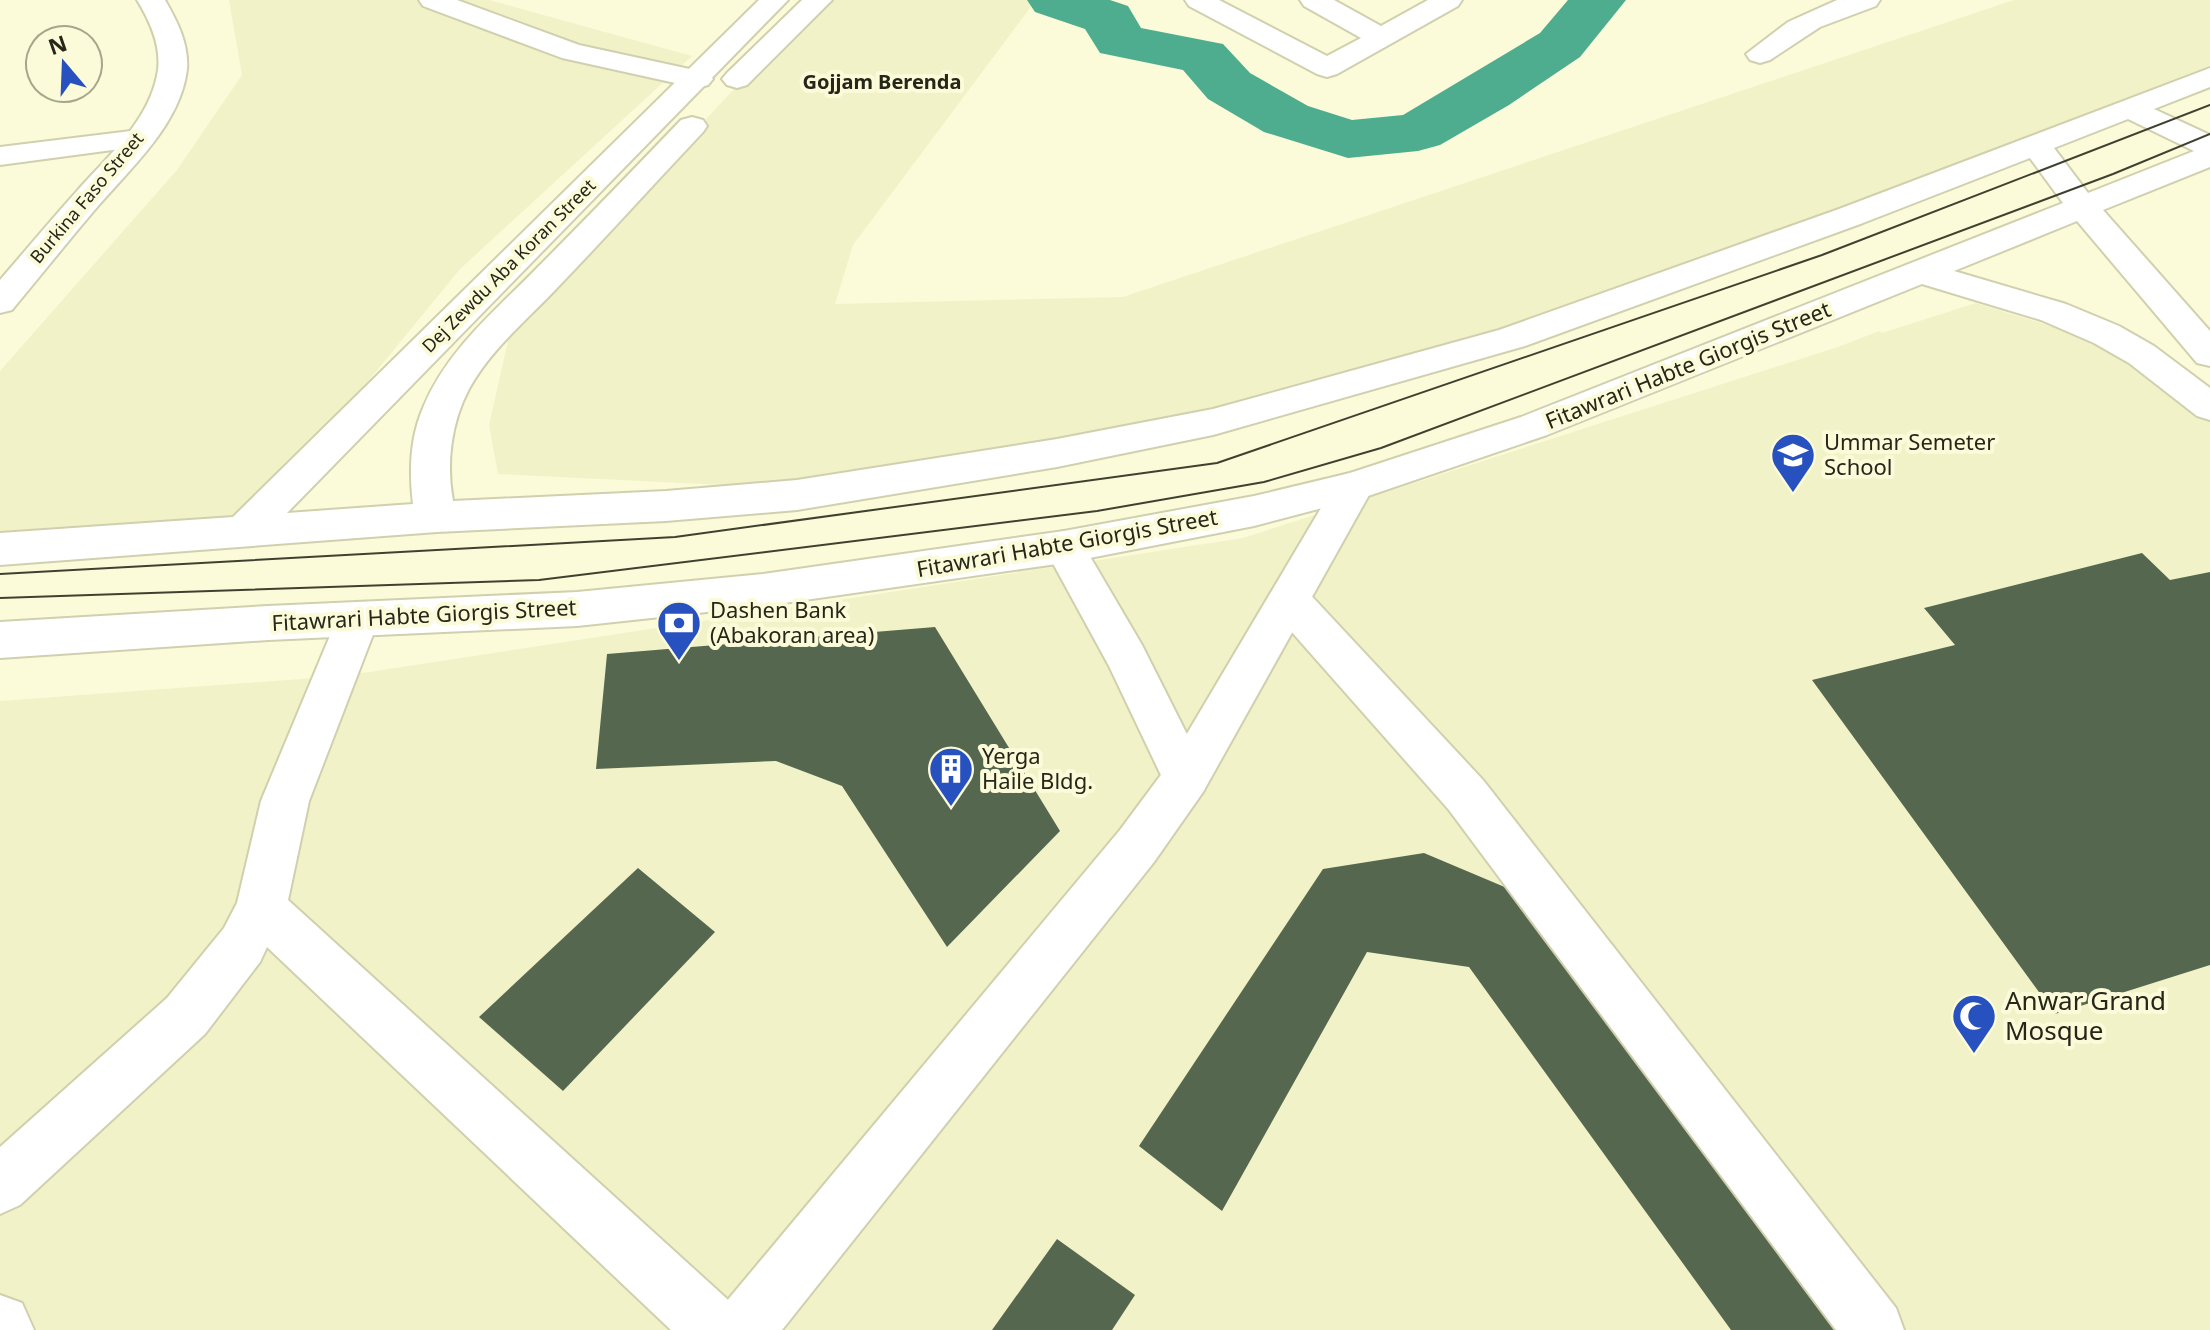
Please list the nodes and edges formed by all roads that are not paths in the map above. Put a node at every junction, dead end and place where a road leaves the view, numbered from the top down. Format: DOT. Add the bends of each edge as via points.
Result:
graph roads {
  1 [pos="151,0"];
  2 [pos="433,0"];
  3 [pos="1199,0"];
  4 [pos="1314,0"];
  5 [pos="1448,0"];
  6 [pos="1866,0"];
  7 [pos="786,9"];
  8 [pos="1380,37"];
  9 [pos="1760,54"];
  10 [pos="2210,77"];
  11 [pos="698,79"];
  12 [pos="2130,109"];
  13 [pos="139,139"];
  14 [pos="2037,146"];
  15 [pos="2210,147"];
  16 [pos="0,156"];
  17 [pos="2210,156"];
  18 [pos="2083,208"];
  19 [pos="1917,271"];
  20 [pos="0,302"];
  21 [pos="2210,354"];
  22 [pos="2210,407"];
  23 [pos="1354,486"];
  24 [pos="437,517"];
  25 [pos="243,532"];
  26 [pos="1064,547"];
  27 [pos="0,549"];
  28 [pos="1290,601"];
  29 [pos="358,619"];
  30 [pos="0,640"];
  31 [pos="1186,778"];
  32 [pos="261,908"];
  33 [pos="0,1185"];
  34 [pos="0,1325"];
  35 [pos="4,1330"];
  36 [pos="715,1330"];
  37 [pos="743,1330"];
  38 [pos="1874,1330"];
  1 -- 13 [label="main road, Burkina Faso Street" via="166,24 171,78"];
  2 -- 11 [label="main road" via="572,52"];
  3 -- 8 [label="main road" via="1323,67 1332,67"];
  4 -- 8 [label="main road"];
  5 -- 8 [label="main road"];
  6 -- 9 [label="main road" via="1808,20"];
  7 -- 11 [label="main road, Dej Zewdu Aba Koran Street"];
  7 -- 24 [label="main road, Dej Zewdu Aba Koran Street" via="462,372 441,409 431,456 430,498"];
  10 -- 12 [label="main road"];
  11 -- 25 [label="main road, Dej Zewdu Aba Koran Street"];
  12 -- 14 [label="main road"];
  12 -- 15 [label="main road"];
  13 -- 16 [label="main road"];
  13 -- 20 [label="main road, Burkina Faso Street"];
  14 -- 18 [label="main road"];
  14 -- 24 [label="main road" via="1512,338 1213,422 797,495"];
  17 -- 18 [label="main road, Fitawrari Habte Giorgis Street"];
  18 -- 19 [label="main road, Fitawrari Habte Giorgis Street"];
  18 -- 21 [label="main road"];
  19 -- 22 [label="main road" via="2089,327 2132,349"];
  19 -- 23 [label="main road, Fitawrari Habte Giorgis Street" via="1534,426"];
  23 -- 26 [label="main road, Fitawrari Habte Giorgis Street"];
  23 -- 28 [label="main road"];
  24 -- 25 [label="main road"];
  25 -- 27 [label="main road"];
  26 -- 29 [label="main road, Fitawrari Habte Giorgis Street" via="877,575 577,609"];
  26 -- 31 [label="main road"];
  28 -- 31 [label="main road"];
  28 -- 38 [label="main road" via="1466,795"];
  29 -- 30 [label="main road, Fitawrari Habte Giorgis Street"];
  29 -- 32 [label="main road" via="285,801"];
  31 -- 37 [label="main road" via="1137,846"];
  32 -- 33 [label="main road" via="242,945 186,1016"];
  32 -- 36 [label="main road"];
  34 -- 35 [label="main road"];
}
